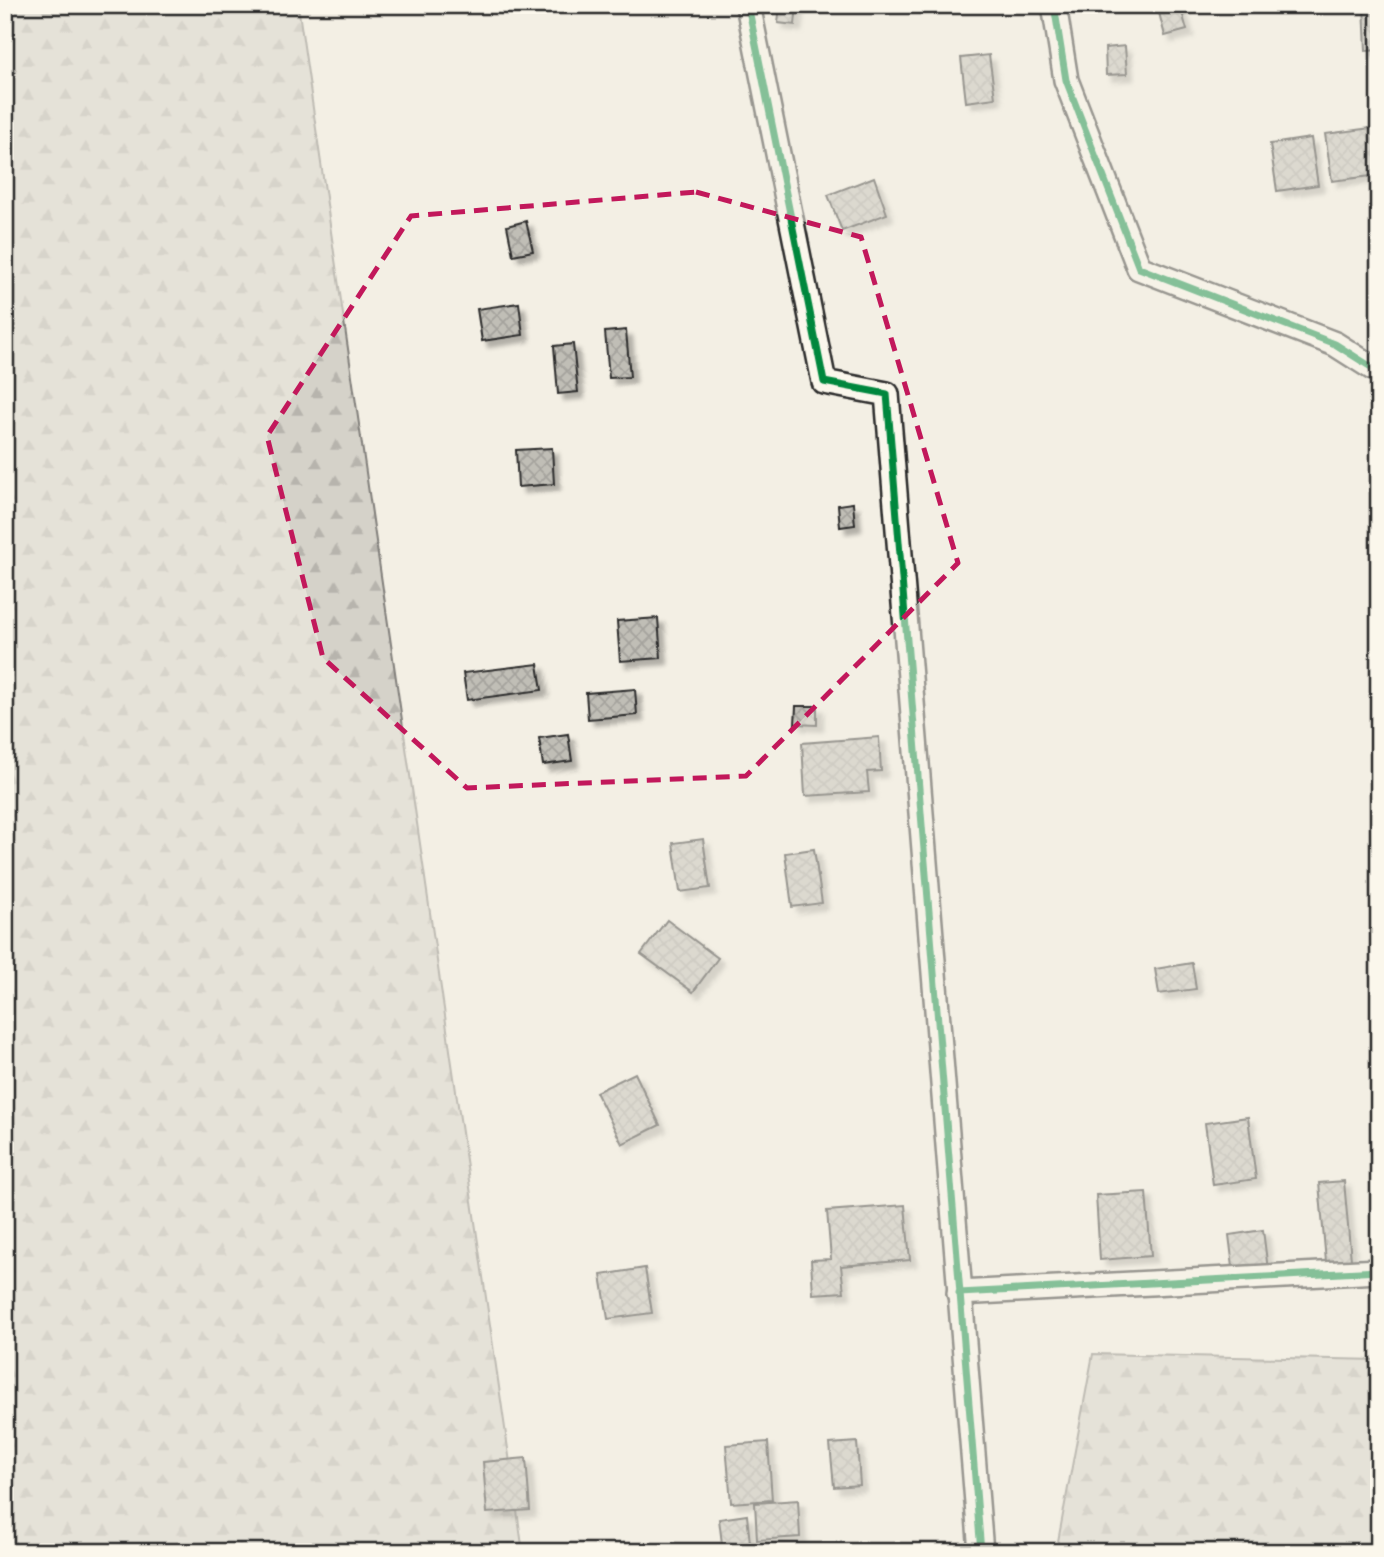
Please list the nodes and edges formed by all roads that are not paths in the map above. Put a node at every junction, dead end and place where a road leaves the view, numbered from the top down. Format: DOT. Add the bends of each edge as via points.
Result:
graph roads {
  1 [pos="748,5"];
  2 [pos="1054,5"];
  3 [pos="1379,372"];
  4 [pos="1379,1271"];
  5 [pos="959,1293"];
  6 [pos="981,1552"];
  1 -- 5 [label="street" via="824,382 887,394"];
  2 -- 3 [label="street" via="1066,80 1139,268 1335,344"];
  4 -- 5 [label="street"];
  5 -- 6 [label="street"];
}
